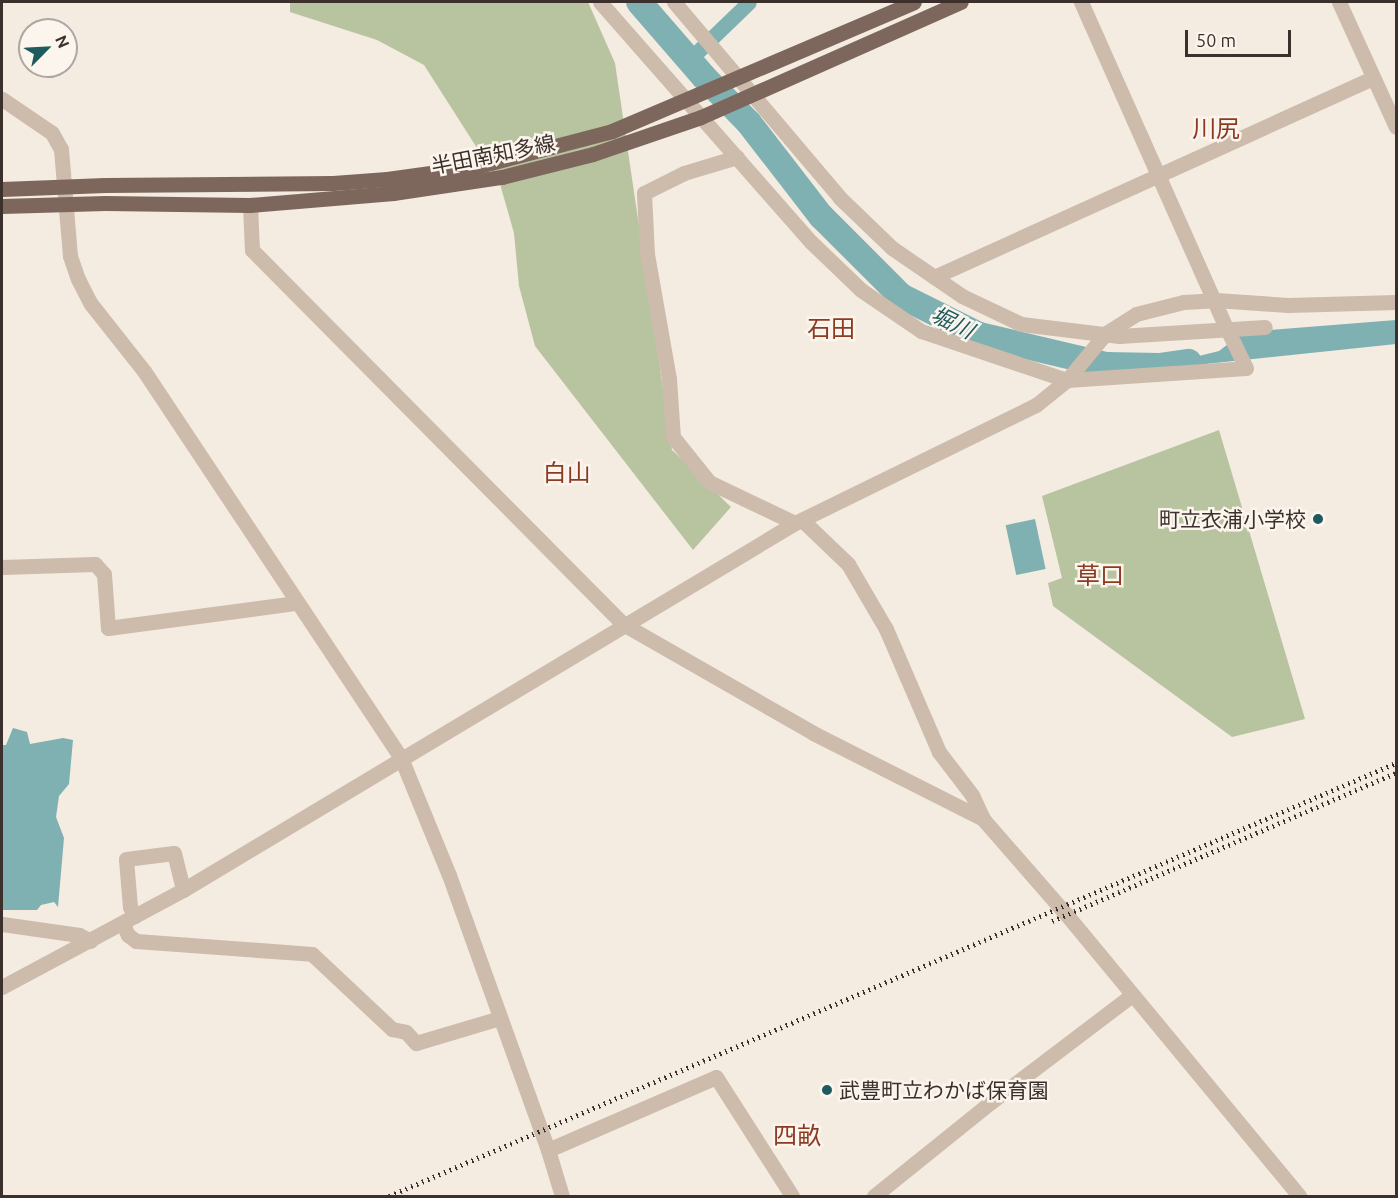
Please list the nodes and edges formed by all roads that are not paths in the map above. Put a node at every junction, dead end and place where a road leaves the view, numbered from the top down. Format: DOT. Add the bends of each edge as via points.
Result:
graph roads {
  1 [pos="600,2"];
  2 [pos="674,2"];
  3 [pos="914,2"];
  4 [pos="961,2"];
  5 [pos="1081,2"];
  6 [pos="1339,2"];
  7 [pos="735,73"];
  8 [pos="1374,78"];
  9 [pos="752,94"];
  10 [pos="2,99"];
  11 [pos="686,101"];
  12 [pos="701,117"];
  13 [pos="1396,127"];
  14 [pos="737,157"];
  15 [pos="1158,175"];
  16 [pos="63,188"];
  17 [pos="2,189"];
  18 [pos="250,205"];
  19 [pos="2,206"];
  20 [pos="65,206"];
  21 [pos="934,277"];
  22 [pos="1216,300"];
  23 [pos="1396,302"];
  24 [pos="1226,327"];
  25 [pos="1265,327"];
  26 [pos="1106,333"];
  27 [pos="1067,380"];
  28 [pos="799,521"];
  29 [pos="2,567"];
  30 [pos="296,603"];
  31 [pos="623,624"];
  32 [pos="401,758"];
  33 [pos="983,819"];
  34 [pos="183,890"];
  35 [pos="129,920"];
  36 [pos="2,924"];
  37 [pos="91,941"];
  38 [pos="2,987"];
  39 [pos="1132,995"];
  40 [pos="500,1018"];
  41 [pos="548,1150"];
  42 [pos="562,1197"];
  43 [pos="792,1197"];
  44 [pos="874,1197"];
  45 [pos="1299,1197"];
  1 -- 11 [label="street"];
  2 -- 7 [label="street"];
  3 -- 7 [label="main road, 半田南知多線"];
  4 -- 9 [label="main road, 半田南知多線"];
  5 -- 15 [label="street"];
  6 -- 8 [label="street"];
  7 -- 9 [label="street"];
  7 -- 11 [label="main road, 半田南知多線"];
  8 -- 13 [label="street"];
  8 -- 15 [label="street"];
  9 -- 12 [label="main road, 半田南知多線"];
  9 -- 21 [label="street" via="840,198 892,248"];
  10 -- 16 [label="street" via="51,133 61,149"];
  11 -- 12 [label="street"];
  11 -- 16 [label="main road, 半田南知多線" via="612,131 499,162 439,173 333,183"];
  12 -- 14 [label="street"];
  12 -- 18 [label="main road, 半田南知多線" via="603,151 502,177 393,193"];
  14 -- 27 [label="street" via="811,242 861,290 921,331"];
  14 -- 28 [label="street" via="684,173 644,193 646,254 669,379 673,437 709,482"];
  15 -- 21 [label="street"];
  15 -- 22 [label="street"];
  16 -- 17 [label="main road, 半田南知多線"];
  16 -- 20 [label="street"];
  18 -- 20 [label="main road, 半田南知多線"];
  18 -- 31 [label="street" via="252,250"];
  19 -- 20 [label="main road, 半田南知多線"];
  20 -- 30 [label="street" via="70,256 91,304 144,371"];
  21 -- 26 [label="street" via="962,297 1021,324"];
  22 -- 23 [label="street" via="1288,305"];
  22 -- 24 [label="street"];
  22 -- 26 [label="street" via="1152,308"];
  24 -- 25 [label="street"];
  24 -- 26 [label="street" via="1119,336"];
  24 -- 27 [label="street" via="1246,368"];
  26 -- 27 [label="street"];
  27 -- 28 [label="street" via="1019,415"];
  28 -- 31 [label="street"];
  28 -- 33 [label="street" via="848,564 886,629 939,752 972,795"];
  29 -- 30 [label="street" via="95,564 104,574 108,628"];
  30 -- 32 [label="street"];
  31 -- 32 [label="street"];
  31 -- 33 [label="street" via="813,733"];
  32 -- 34 [label="street"];
  32 -- 40 [label="street" via="449,875"];
  33 -- 39 [label="street"];
  34 -- 35 [label="street"];
  34 -- 35 [label="street" via="174,853 126,859"];
  35 -- 37 [label="street"];
  35 -- 40 [label="street" via="128,935 136,941 312,954 392,1029 406,1032 416,1043"];
  36 -- 37 [label="street" via="79,935"];
  37 -- 38 [label="street"];
  39 -- 44 [label="street"];
  39 -- 45 [label="street"];
  40 -- 41 [label="street"];
  41 -- 42 [label="street"];
  41 -- 43 [label="street" via="716,1077"];
}
